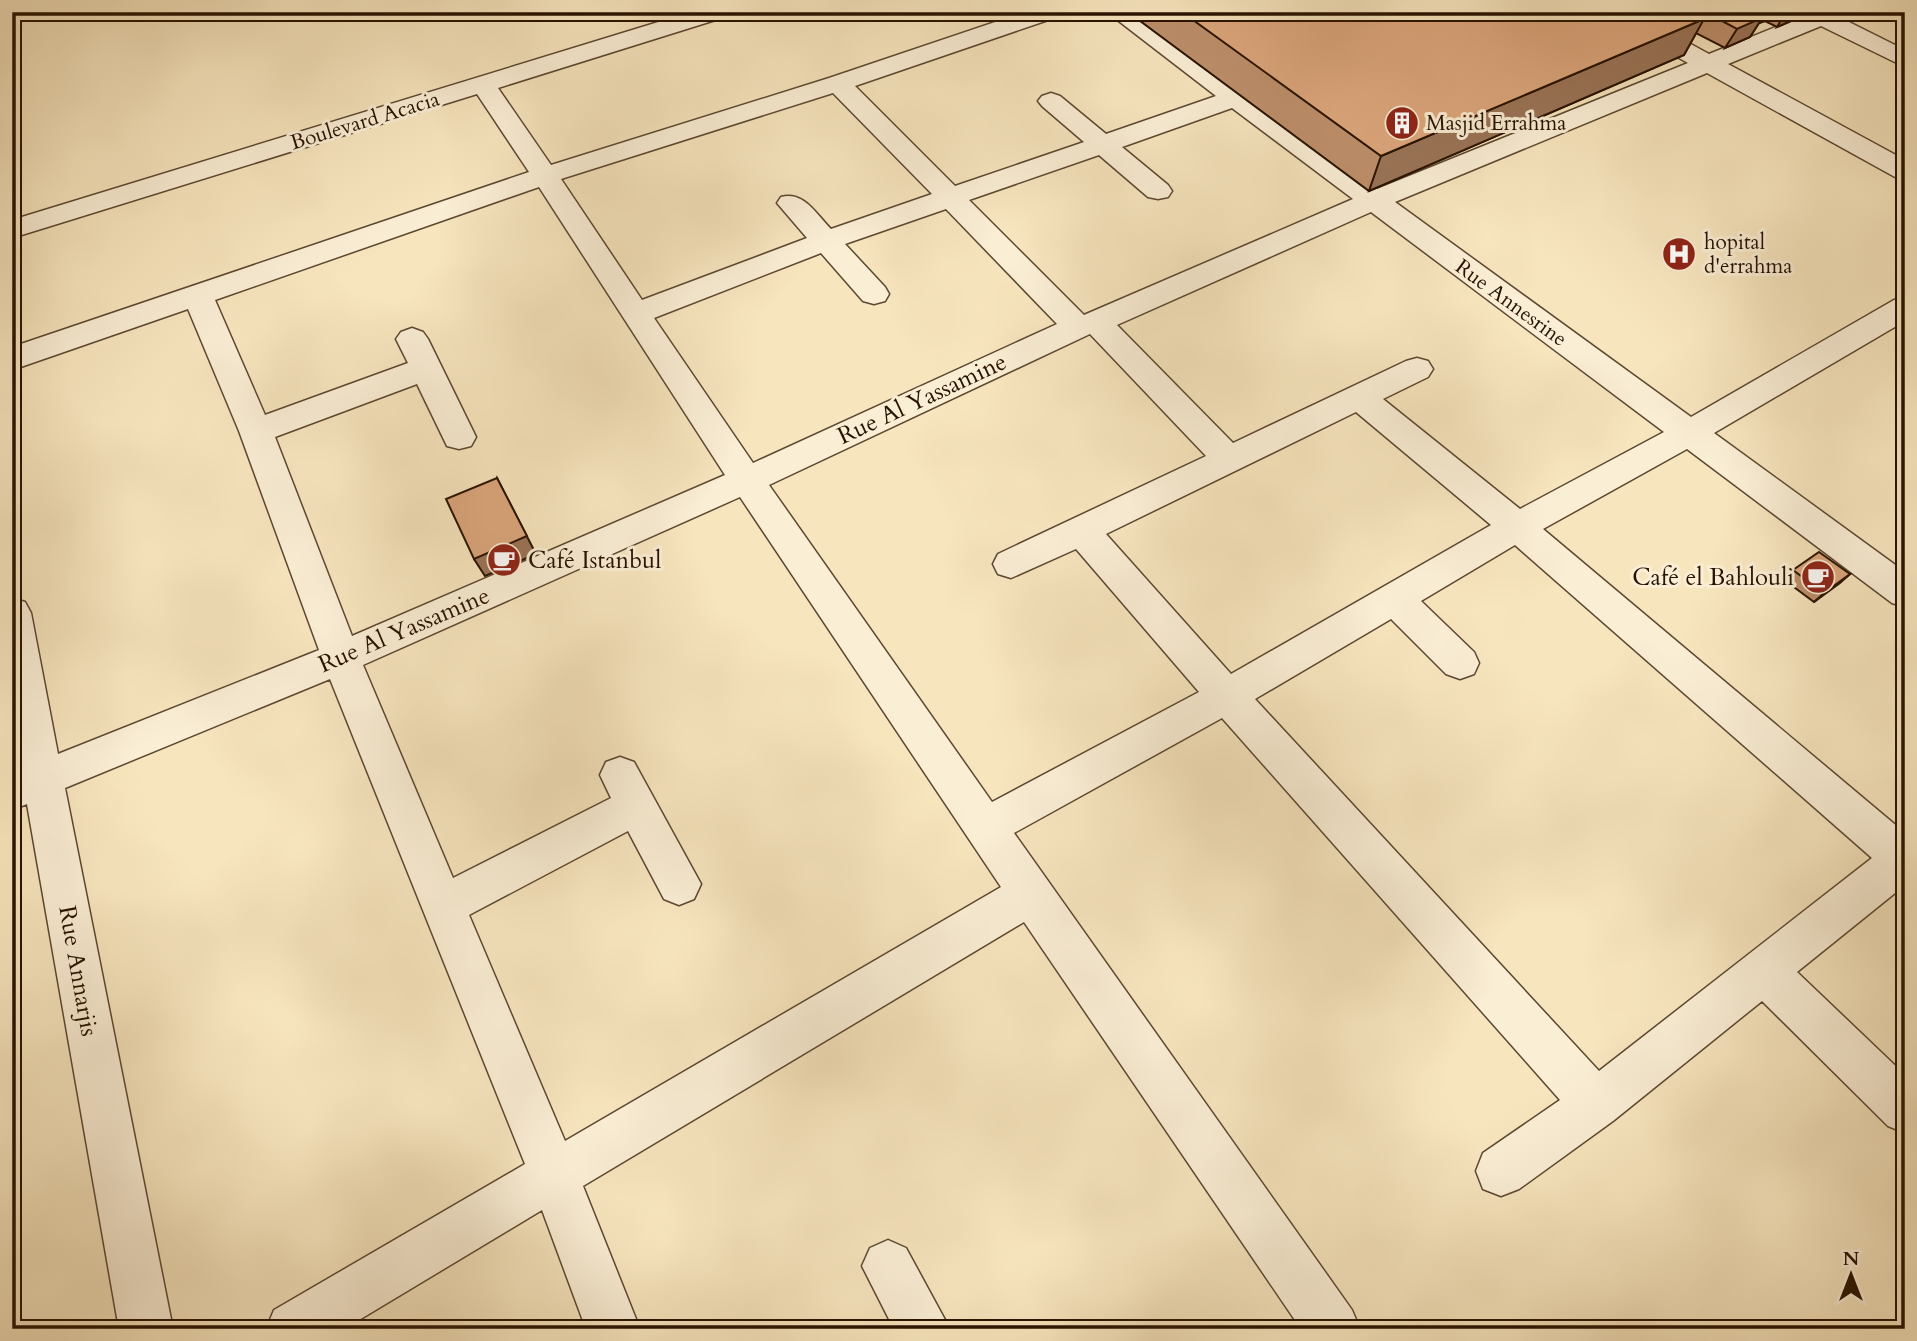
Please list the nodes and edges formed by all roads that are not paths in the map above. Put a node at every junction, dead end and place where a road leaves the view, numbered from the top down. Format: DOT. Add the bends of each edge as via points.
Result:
graph roads {
  1 [pos="717,12"];
  2 [pos="1049,12"];
  3 [pos="1119,12"];
  4 [pos="1614,12"];
  5 [pos="1893,12"];
  6 [pos="1823,14"];
  7 [pos="1905,17"];
  8 [pos="1905,60"];
  9 [pos="1705,63"];
  10 [pos="838,83"];
  11 [pos="483,85"];
  12 [pos="1236,98"];
  13 [pos="1051,102"];
  14 [pos="1102,144"];
  15 [pos="1905,171"];
  16 [pos="547,175"];
  17 [pos="1158,191"];
  18 [pos="952,197"];
  19 [pos="1373,201"];
  20 [pos="791,204"];
  21 [pos="12,229"];
  22 [pos="825,241"];
  23 [pos="197,294"];
  24 [pos="874,294"];
  25 [pos="1905,307"];
  26 [pos="634,314"];
  27 [pos="1087,324"];
  28 [pos="412,339"];
  29 [pos="12,359"];
  30 [pos="425,369"];
  31 [pos="1417,369"];
  32 [pos="1359,397"];
  33 [pos="256,431"];
  34 [pos="1689,433"];
  35 [pos="459,437"];
  36 [pos="1228,458"];
  37 [pos="747,480"];
  38 [pos="1517,527"];
  39 [pos="1081,530"];
  40 [pos="1011,564"];
  41 [pos="1905,592"];
  42 [pos="1395,600"];
  43 [pos="12,613"];
  44 [pos="341,659"];
  45 [pos="1460,663"];
  46 [pos="1227,696"];
  47 [pos="28,783"];
  48 [pos="984,828"];
  49 [pos="1904,859"];
  50 [pos="679,884"];
  51 [pos="1032,893"];
  52 [pos="443,906"];
  53 [pos="1763,970"];
  54 [pos="1596,1104"];
  55 [pos="1905,1109"];
  56 [pos="1501,1171"];
  57 [pos="554,1175"];
  58 [pos="888,1266"];
  59 [pos="146,1329"];
  60 [pos="293,1329"];
  61 [pos="613,1329"];
  62 [pos="923,1329"];
  63 [pos="1333,1329"];
  1 -- 11 [label="street, Boulevard Acacia"];
  2 -- 10 [label="street"];
  3 -- 12 [label="street, Rue Annesrine"];
  4 -- 9 [label="street"];
  5 -- 7 [label="street"];
  6 -- 8 [label="street"];
  6 -- 9 [label="street, Rue Al Yassamine"];
  9 -- 15 [label="street"];
  9 -- 19 [label="street, Rue Al Yassamine"];
  10 -- 16 [label="street"];
  10 -- 18 [label="street"];
  11 -- 16 [label="street"];
  11 -- 21 [label="street, Boulevard Acacia"];
  12 -- 14 [label="street"];
  12 -- 19 [label="street, Rue Annesrine"];
  13 -- 14 [label="street"];
  14 -- 17 [label="street"];
  14 -- 18 [label="street"];
  16 -- 23 [label="street"];
  16 -- 26 [label="street"];
  18 -- 22 [label="street"];
  18 -- 27 [label="street"];
  19 -- 27 [label="street, Rue Al Yassamine"];
  19 -- 34 [label="street, Rue Annesrine"];
  20 -- 22 [label="street"];
  22 -- 24 [label="street"];
  22 -- 26 [label="street"];
  23 -- 29 [label="street"];
  23 -- 33 [label="street"];
  25 -- 34 [label="street"];
  26 -- 37 [label="street"];
  27 -- 36 [label="street"];
  27 -- 37 [label="street, Rue Al Yassamine"];
  28 -- 30 [label="street"];
  30 -- 33 [label="street"];
  30 -- 35 [label="street"];
  31 -- 32 [label="street"];
  32 -- 36 [label="street"];
  32 -- 38 [label="street"];
  33 -- 44 [label="street"];
  34 -- 38 [label="street"];
  34 -- 41 [label="street, Rue Annesrine"];
  36 -- 39 [label="street"];
  37 -- 44 [label="street, Rue Al Yassamine"];
  37 -- 48 [label="street"];
  38 -- 42 [label="street"];
  38 -- 49 [label="street"];
  39 -- 40 [label="street"];
  39 -- 46 [label="street"];
  42 -- 45 [label="street"];
  42 -- 46 [label="street"];
  43 -- 47 [label="street, Rue Annarjis"];
  44 -- 47 [label="street, Rue Al Yassamine"];
  44 -- 52 [label="street"];
  46 -- 48 [label="street"];
  46 -- 54 [label="street"];
  47 -- 59 [label="street, Rue Annarjis" via="96,1072"];
  48 -- 51 [label="street"];
  49 -- 53 [label="street"];
  50 -- 52 [label="street" via="628,790"];
  51 -- 57 [label="street"];
  51 -- 63 [label="street"];
  52 -- 57 [label="street"];
  53 -- 54 [label="street"];
  53 -- 55 [label="street"];
  54 -- 56 [label="street"];
  57 -- 60 [label="street"];
  57 -- 61 [label="street"];
  58 -- 62 [label="street"];
}
